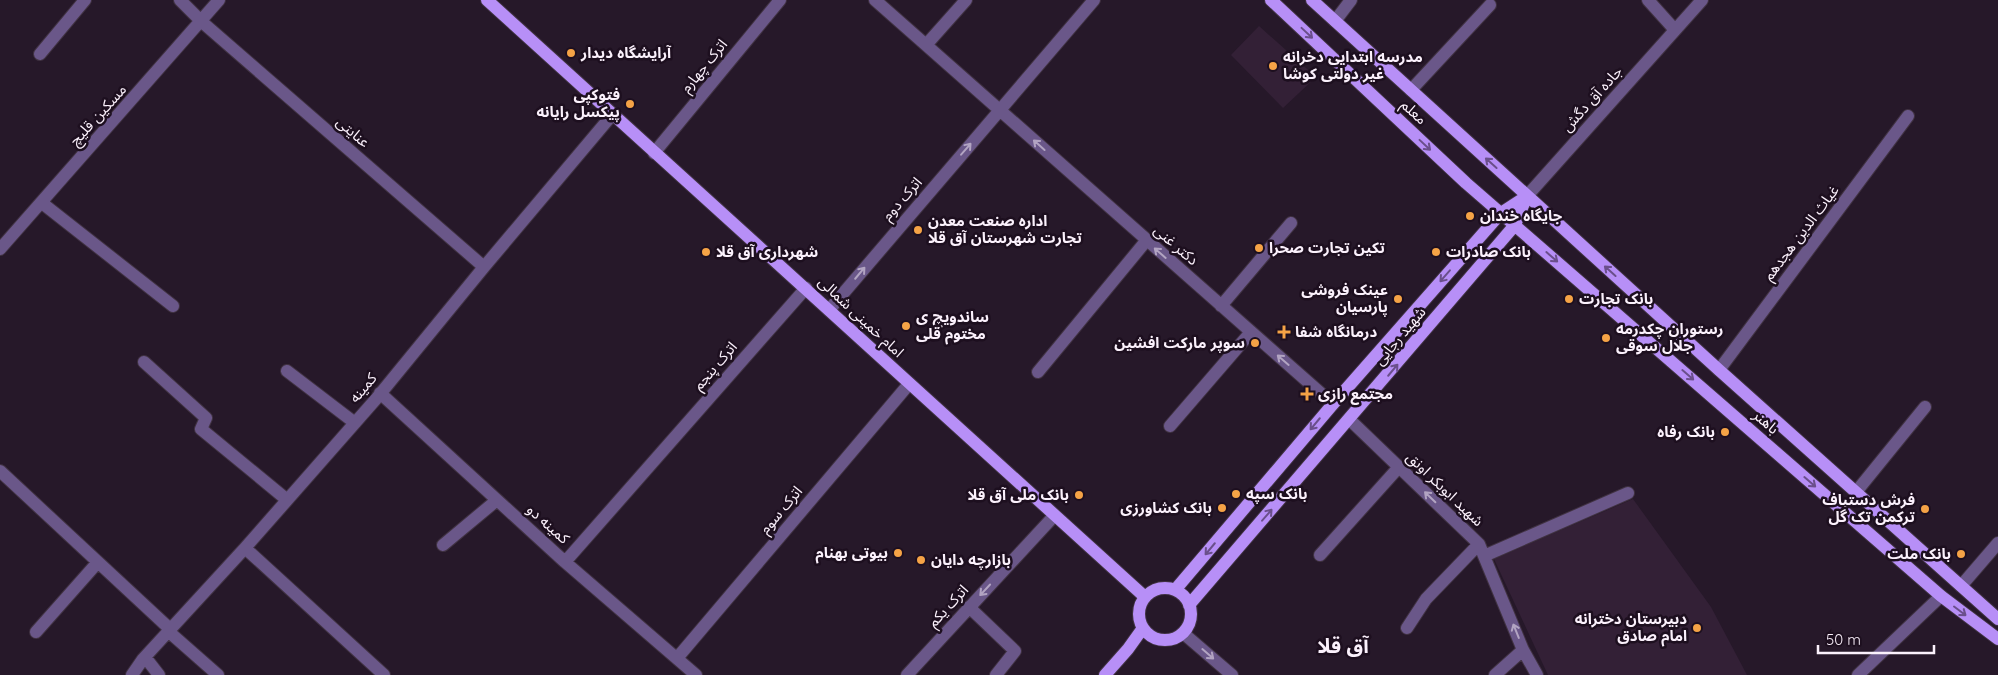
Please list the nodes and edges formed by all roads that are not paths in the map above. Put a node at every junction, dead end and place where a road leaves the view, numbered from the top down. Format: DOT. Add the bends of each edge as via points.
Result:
graph roads {
  1 [pos="85,0"];
  2 [pos="180,0"];
  3 [pos="219,0"];
  4 [pos="487,0"];
  5 [pos="780,0"];
  6 [pos="875,0"];
  7 [pos="966,0"];
  8 [pos="1094,0"];
  9 [pos="1271,0"];
  10 [pos="1312,0"];
  11 [pos="1351,0"];
  12 [pos="1648,0"];
  13 [pos="1702,0"];
  14 [pos="1490,5"];
  15 [pos="1335,21"];
  16 [pos="202,22"];
  17 [pos="1675,30"];
  18 [pos="926,45"];
  19 [pos="40,54"];
  20 [pos="1411,90"];
  21 [pos="999,110"];
  22 [pos="612,115"];
  23 [pos="1908,116"];
  24 [pos="654,153"];
  25 [pos="1528,196"];
  26 [pos="42,203"];
  27 [pos="1501,213"];
  28 [pos="1291,223"];
  29 [pos="1515,225"];
  30 [pos="1146,241"];
  31 [pos="0,250"];
  32 [pos="484,267"];
  33 [pos="806,288"];
  34 [pos="173,306"];
  35 [pos="1221,306"];
  36 [pos="829,310"];
  37 [pos="1251,332"];
  38 [pos="144,362"];
  39 [pos="1720,370"];
  40 [pos="287,371"];
  41 [pos="1038,372"];
  42 [pos="909,384"];
  43 [pos="380,393"];
  44 [pos="1333,404"];
  45 [pos="1925,407"];
  46 [pos="1350,420"];
  47 [pos="355,423"];
  48 [pos="1170,426"];
  49 [pos="1399,467"];
  50 [pos="0,471"];
  51 [pos="1856,492"];
  52 [pos="1628,493"];
  53 [pos="286,499"];
  54 [pos="497,500"];
  55 [pos="1054,516"];
  56 [pos="1998,543"];
  57 [pos="1479,544"];
  58 [pos="443,545"];
  59 [pos="245,548"];
  60 [pos="1320,556"];
  61 [pos="1484,556"];
  62 [pos="98,562"];
  63 [pos="565,562"];
  64 [pos="1961,586"];
  65 [pos="1175,590"];
  66 [pos="1941,596"];
  67 [pos="1145,597"];
  68 [pos="1189,605"];
  69 [pos="969,607"];
  70 [pos="1998,619"];
  71 [pos="1142,628"];
  72 [pos="1407,628"];
  73 [pos="169,630"];
  74 [pos="36,632"];
  75 [pos="1183,633"];
  76 [pos="1998,639"];
  77 [pos="1523,650"];
  78 [pos="145,657"];
  79 [pos="678,657"];
  80 [pos="132,675"];
  81 [pos="159,675"];
  82 [pos="218,675"];
  83 [pos="384,675"];
  84 [pos="696,675"];
  85 [pos="907,675"];
  86 [pos="996,675"];
  87 [pos="1105,675"];
  88 [pos="1232,675"];
  89 [pos="1495,675"];
  90 [pos="1537,675"];
  91 [pos="1858,675"];
  1 -- 19 [label="street"];
  2 -- 16 [label="street, عنایتی"];
  3 -- 16 [label="street, مسکین قلیچ"];
  4 -- 22 [label="main road, امام خمینی شمالی"];
  5 -- 24 [label="street, اترک چهارم"];
  6 -- 18 [label="street, دکتر غنی"];
  7 -- 18 [label="street"];
  8 -- 21 [label="street, اترک دوم"];
  9 -- 27 [label="main road, معلم, one-way"];
  10 -- 15 [label="main road, معلم"];
  11 -- 15 [label="street"];
  12 -- 17 [label="street"];
  13 -- 17 [label="street, جاده آق دگش"];
  14 -- 20 [label="street"];
  15 -- 20 [label="main road, معلم"];
  16 -- 26 [label="street, مسکین قلیچ"];
  16 -- 32 [label="street, عنایتی"];
  17 -- 25 [label="street, جاده آق دگش"];
  18 -- 21 [label="street, دکتر غنی"];
  25 -- 20 [label="main road, معلم, one-way"];
  30 -- 21 [label="street, دکتر غنی, one-way"];
  36 -- 21 [label="street, اترک دوم, one-way"];
  22 -- 24 [label="main road, امام خمینی شمالی"];
  22 -- 32 [label="street, کمینه"];
  23 -- 39 [label="street, غیاث الدین هجدهم"];
  24 -- 33 [label="main road, امام خمینی شمالی"];
  25 -- 27 [label="main road, جاده آق دگش"];
  25 -- 29 [label="main road, شهید رجایی"];
  39 -- 25 [label="main road, باهنر, one-way"];
  26 -- 31 [label="street, مسکین قلیچ"];
  26 -- 34 [label="street"];
  27 -- 29 [label="main road, معلم"];
  27 -- 44 [label="main road, شهید رجایی, one-way"];
  28 -- 35 [label="street"];
  46 -- 29 [label="main road, شهید رجایی, one-way"];
  29 -- 66 [label="main road, باهنر, one-way"];
  35 -- 30 [label="street, دکتر غنی, one-way"];
  30 -- 41 [label="street"];
  32 -- 43 [label="street, کمینه"];
  33 -- 36 [label="main road, امام خمینی شمالی"];
  33 -- 63 [label="street, اترک پنجم"];
  35 -- 37 [label="street, دکتر غنی"];
  36 -- 42 [label="main road, امام خمینی شمالی"];
  44 -- 37 [label="street, دکتر غنی, one-way"];
  37 -- 48 [label="street"];
  38 -- 53 [label="street" via="206,418 201,429"];
  39 -- 51 [label="main road, باهنر"];
  40 -- 47 [label="street"];
  42 -- 55 [label="main road, امام خمینی شمالی"];
  42 -- 79 [label="street, اترک سوم"];
  43 -- 47 [label="street, کمینه"];
  43 -- 54 [label="street, کمینه دو"];
  44 -- 65 [label="main road, شهید رجایی, one-way"];
  45 -- 51 [label="street"];
  46 -- 49 [label="street, شهید ابوبکر اونق"];
  68 -- 46 [label="main road, شهید رجایی, one-way"];
  47 -- 53 [label="street, کمینه"];
  57 -- 49 [label="street, شهید ابوبکر اونق, one-way"];
  49 -- 60 [label="street"];
  50 -- 62 [label="street"];
  51 -- 64 [label="main road, باهنر"];
  52 -- 61 [label="street"];
  53 -- 59 [label="street, کمینه"];
  54 -- 58 [label="street"];
  54 -- 63 [label="street, کمینه دو"];
  55 -- 67 [label="main road, امام خمینی شمالی"];
  55 -- 69 [label="street, اترک یکم, one-way"];
  56 -- 64 [label="street"];
  57 -- 61 [label="street, شهید ابوبکر اونق"];
  57 -- 72 [label="street" via="1426,599"];
  59 -- 73 [label="street, کمینه"];
  59 -- 83 [label="street"];
  77 -- 61 [label="street, شهید ابوبکر اونق, one-way"];
  62 -- 73 [label="street"];
  62 -- 74 [label="street"];
  63 -- 79 [label="street, کمینه دو"];
  64 -- 70 [label="main road, باهنر"];
  65 -- 67 [label="main road" via="1159,589"];
  65 -- 68 [label="main road"];
  66 -- 76 [label="main road, باهنر, one-way"];
  66 -- 91 [label="street"];
  67 -- 71 [label="main road" via="1138,612"];
  68 -- 75 [label="main road" via="1191,615"];
  69 -- 85 [label="street, اترک یکم"];
  69 -- 86 [label="street" via="1015,651"];
  71 -- 75 [label="main road" via="1149,635 1166,640"];
  71 -- 87 [label="main road"];
  73 -- 78 [label="street, کمینه"];
  73 -- 82 [label="street"];
  75 -- 88 [label="street, one-way"];
  77 -- 89 [label="street"];
  77 -- 90 [label="street, شهید ابوبکر اونق"];
  78 -- 80 [label="street, کمینه"];
  78 -- 81 [label="street"];
  79 -- 84 [label="street, کمینه دو"];
}
